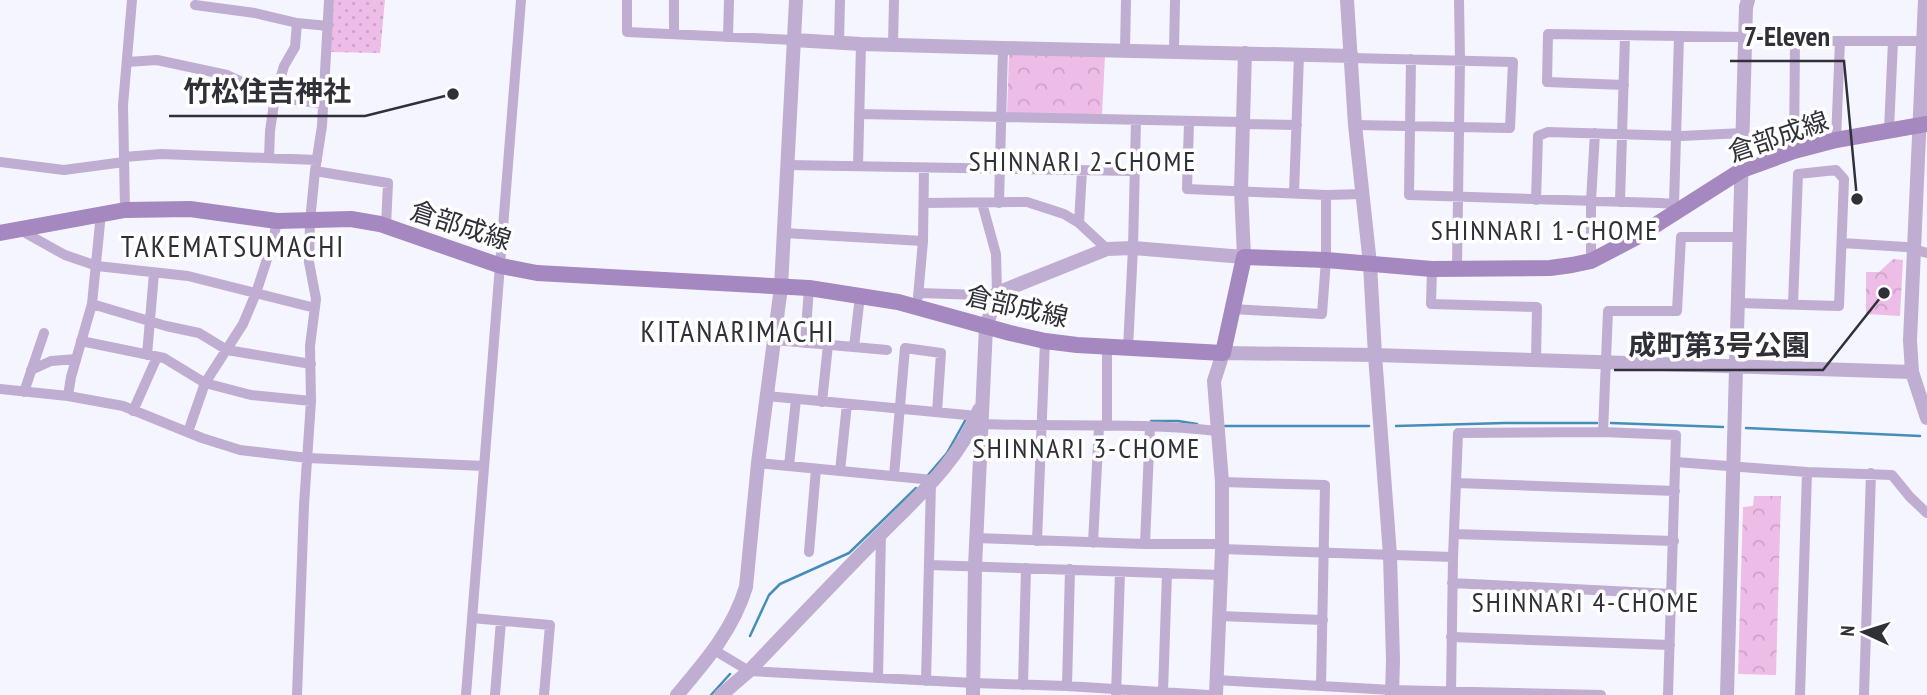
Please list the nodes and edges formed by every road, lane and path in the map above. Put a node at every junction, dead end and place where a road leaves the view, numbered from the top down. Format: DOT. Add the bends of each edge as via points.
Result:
graph roads {
  1 [pos="132,0"];
  2 [pos="329,0"];
  3 [pos="521,0"];
  4 [pos="627,0"];
  5 [pos="674,0"];
  6 [pos="729,0"];
  7 [pos="796,0"];
  8 [pos="840,0"];
  9 [pos="894,0"];
  10 [pos="1126,0"];
  11 [pos="1175,0"];
  12 [pos="1347,0"];
  13 [pos="1459,0"];
  14 [pos="1748,0"];
  15 [pos="1925,0"];
  16 [pos="195,5"];
  17 [pos="297,23"];
  18 [pos="328,26"];
  19 [pos="674,34"];
  20 [pos="1625,36"];
  21 [pos="728,37"];
  22 [pos="1679,37"];
  23 [pos="1746,37"];
  24 [pos="794,40"];
  25 [pos="1795,41"];
  26 [pos="1840,41"];
  27 [pos="1893,41"];
  28 [pos="1923,41"];
  29 [pos="839,43"];
  30 [pos="861,44"];
  31 [pos="893,45"];
  32 [pos="1003,48"];
  33 [pos="1125,50"];
  34 [pos="1174,51"];
  35 [pos="1245,53"];
  36 [pos="1299,55"];
  37 [pos="1352,57"];
  38 [pos="1411,59"];
  39 [pos="1460,60"];
  40 [pos="127,62"];
  41 [pos="1925,67"];
  42 [pos="1624,85"];
  43 [pos="275,97"];
  44 [pos="323,104"];
  45 [pos="859,114"];
  46 [pos="1001,118"];
  47 [pos="1136,120"];
  48 [pos="1189,122"];
  49 [pos="1243,123"];
  50 [pos="1924,124"];
  51 [pos="1297,125"];
  52 [pos="1355,125"];
  53 [pos="1410,127"];
  54 [pos="1459,128"];
  55 [pos="1889,130"];
  56 [pos="1595,133"];
  57 [pos="1742,133"];
  58 [pos="1622,134"];
  59 [pos="1676,136"];
  60 [pos="1836,140"];
  61 [pos="1794,151"];
  62 [pos="269,158"];
  63 [pos="124,160"];
  64 [pos="0,162"];
  65 [pos="787,164"];
  66 [pos="316,166"];
  67 [pos="858,166"];
  68 [pos="924,168"];
  69 [pos="1000,169"];
  70 [pos="1742,170"];
  71 [pos="1082,171"];
  72 [pos="1134,172"];
  73 [pos="1241,190"];
  74 [pos="1294,192"];
  75 [pos="1363,194"];
  76 [pos="1326,195"];
  77 [pos="1458,196"];
  78 [pos="1536,200"];
  79 [pos="1591,201"];
  80 [pos="924,202"];
  81 [pos="1620,202"];
  82 [pos="982,203"];
  83 [pos="999,203"];
  84 [pos="1677,207"];
  85 [pos="125,210"];
  86 [pos="101,213"];
  87 [pos="277,220"];
  88 [pos="310,221"];
  89 [pos="1079,223"];
  90 [pos="386,226"];
  91 [pos="20,230"];
  92 [pos="0,233"];
  93 [pos="784,233"];
  94 [pos="1740,237"];
  95 [pos="923,241"];
  96 [pos="1843,243"];
  97 [pos="1133,248"];
  98 [pos="1107,249"];
  99 [pos="1921,251"];
  100 [pos="1244,257"];
  101 [pos="1326,260"];
  102 [pos="1591,261"];
  103 [pos="1370,264"];
  104 [pos="97,266"];
  105 [pos="501,266"];
  106 [pos="1432,269"];
  107 [pos="1457,269"];
  108 [pos="154,273"];
  109 [pos="781,287"];
  110 [pos="809,288"];
  111 [pos="256,293"];
  112 [pos="997,293"];
  113 [pos="860,296"];
  114 [pos="917,300"];
  115 [pos="1739,303"];
  116 [pos="92,304"];
  117 [pos="1793,304"];
  118 [pos="316,308"];
  119 [pos="1232,309"];
  120 [pos="149,321"];
  121 [pos="986,327"];
  122 [pos="44,333"];
  123 [pos="81,341"];
  124 [pos="775,341"];
  125 [pos="1045,341"];
  126 [pos="804,343"];
  127 [pos="828,345"];
  128 [pos="1107,346"];
  129 [pos="855,347"];
  130 [pos="1128,348"];
  131 [pos="227,349"];
  132 [pos="887,350"];
  133 [pos="1223,353"];
  134 [pos="1375,355"];
  135 [pos="152,356"];
  136 [pos="76,359"];
  137 [pos="1536,360"];
  138 [pos="1606,362"];
  139 [pos="311,364"];
  140 [pos="1736,366"];
  141 [pos="31,370"];
  142 [pos="1912,372"];
  143 [pos="205,383"];
  144 [pos="0,389"];
  145 [pos="24,391"];
  146 [pos="68,396"];
  147 [pos="767,396"];
  148 [pos="796,399"];
  149 [pos="311,401"];
  150 [pos="822,402"];
  151 [pos="847,404"];
  152 [pos="902,409"];
  153 [pos="133,411"];
  154 [pos="937,412"];
  155 [pos="1927,418"];
  156 [pos="979,420"];
  157 [pos="1103,426"];
  158 [pos="1150,426"];
  159 [pos="1043,427"];
  160 [pos="1217,431"];
  161 [pos="188,432"];
  162 [pos="1604,432"];
  163 [pos="308,458"];
  164 [pos="1676,462"];
  165 [pos="758,464"];
  166 [pos="484,466"];
  167 [pos="1733,466"];
  168 [pos="789,467"];
  169 [pos="816,469"];
  170 [pos="840,471"];
  171 [pos="1807,472"];
  172 [pos="1871,473"];
  173 [pos="894,476"];
  174 [pos="932,481"];
  175 [pos="1222,482"];
  176 [pos="1457,483"];
  177 [pos="1675,491"];
  178 [pos="1927,513"];
  179 [pos="881,534"];
  180 [pos="1454,534"];
  181 [pos="976,538"];
  182 [pos="1037,541"];
  183 [pos="1674,541"];
  184 [pos="1093,543"];
  185 [pos="1145,544"];
  186 [pos="1222,547"];
  187 [pos="809,552"];
  188 [pos="1325,552"];
  189 [pos="1390,555"];
  190 [pos="1453,557"];
  191 [pos="930,565"];
  192 [pos="975,567"];
  193 [pos="1026,568"];
  194 [pos="1070,569"];
  195 [pos="1120,572"];
  196 [pos="1167,573"];
  197 [pos="1221,575"];
  198 [pos="1452,583"];
  199 [pos="1672,594"];
  200 [pos="1219,617"];
  201 [pos="472,618"];
  202 [pos="1323,620"];
  203 [pos="501,621"];
  204 [pos="1451,638"];
  205 [pos="1670,645"];
  206 [pos="714,650"];
  207 [pos="748,671"];
  208 [pos="878,678"];
  209 [pos="926,681"];
  210 [pos="1023,685"];
  211 [pos="1067,686"];
  212 [pos="1321,686"];
  213 [pos="1216,687"];
  214 [pos="973,689"];
  215 [pos="1451,691"];
  216 [pos="1116,692"];
  217 [pos="1163,692"];
  218 [pos="1392,692"];
  219 [pos="297,695"];
  220 [pos="466,695"];
  221 [pos="495,695"];
  222 [pos="544,695"];
  223 [pos="677,695"];
  224 [pos="721,695"];
  225 [pos="1208,695"];
  226 [pos="1601,695"];
  227 [pos="1668,695"];
  228 [pos="1727,695"];
  229 [pos="1800,695"];
  230 [pos="1864,695"];
  1 -- 40 [label="street"];
  2 -- 18 [label="street"];
  3 -- 105 [label="street"];
  4 -- 19 [label="street" via="627,32"];
  5 -- 19 [label="street"];
  6 -- 21 [label="street"];
  7 -- 24 [label="street"];
  8 -- 29 [label="street"];
  9 -- 31 [label="street"];
  10 -- 33 [label="street"];
  11 -- 34 [label="street"];
  12 -- 37 [label="street"];
  13 -- 39 [label="street"];
  14 -- 23 [label="street"];
  15 -- 28 [label="street"];
  16 -- 17 [label="street"];
  17 -- 18 [label="street"];
  17 -- 43 [label="street" via="295,47"];
  18 -- 44 [label="street"];
  19 -- 21 [label="street"];
  20 -- 22 [label="street"];
  20 -- 42 [label="street"];
  20 -- 42 [label="street" via="1548,34 1547,82"];
  21 -- 24 [label="street"];
  22 -- 23 [label="street"];
  22 -- 59 [label="street"];
  23 -- 25 [label="street"];
  23 -- 57 [label="street"];
  24 -- 29 [label="street"];
  24 -- 65 [label="street"];
  25 -- 26 [label="street"];
  25 -- 61 [label="street"];
  26 -- 27 [label="street"];
  26 -- 60 [label="street"];
  27 -- 28 [label="street"];
  27 -- 55 [label="street"];
  28 -- 41 [label="street"];
  29 -- 30 [label="street"];
  30 -- 31 [label="street"];
  30 -- 45 [label="street"];
  31 -- 32 [label="street"];
  32 -- 33 [label="street"];
  32 -- 46 [label="street"];
  33 -- 34 [label="street"];
  34 -- 35 [label="street"];
  35 -- 36 [label="street"];
  35 -- 49 [label="street"];
  36 -- 37 [label="street"];
  36 -- 51 [label="street"];
  37 -- 38 [label="street"];
  37 -- 52 [label="street"];
  38 -- 39 [label="street"];
  38 -- 53 [label="street"];
  39 -- 54 [label="street"];
  39 -- 54 [label="street" via="1513,63 1510,128"];
  40 -- 43 [label="street" via="157,60 227,75"];
  40 -- 63 [label="street"];
  41 -- 50 [label="street"];
  42 -- 58 [label="street"];
  43 -- 44 [label="street"];
  43 -- 62 [label="street"];
  44 -- 66 [label="street"];
  45 -- 46 [label="street"];
  45 -- 67 [label="street"];
  46 -- 47 [label="street"];
  46 -- 69 [label="street"];
  47 -- 48 [label="street"];
  47 -- 72 [label="street"];
  48 -- 49 [label="street"];
  48 -- 73 [label="street" via="1187,189"];
  49 -- 51 [label="street"];
  49 -- 73 [label="street"];
  50 -- 55 [label="main road, 倉部成線"];
  50 -- 99 [label="street"];
  51 -- 74 [label="street"];
  52 -- 53 [label="street"];
  52 -- 75 [label="street"];
  53 -- 54 [label="street"];
  53 -- 77 [label="street" via="1409,195"];
  54 -- 77 [label="street"];
  55 -- 60 [label="main road, 倉部成線"];
  56 -- 58 [label="street"];
  56 -- 78 [label="street" via="1538,136"];
  56 -- 79 [label="street"];
  57 -- 59 [label="street"];
  57 -- 70 [label="street"];
  58 -- 59 [label="street"];
  58 -- 81 [label="street"];
  59 -- 84 [label="street"];
  60 -- 61 [label="main road, 倉部成線"];
  61 -- 70 [label="main road, 倉部成線"];
  62 -- 63 [label="street" via="161,154"];
  62 -- 66 [label="street"];
  63 -- 64 [label="street" via="64,170"];
  63 -- 85 [label="street"];
  65 -- 67 [label="street"];
  65 -- 93 [label="street"];
  66 -- 88 [label="street"];
  66 -- 90 [label="street" via="388,183"];
  67 -- 68 [label="street"];
  68 -- 69 [label="street"];
  68 -- 80 [label="street"];
  69 -- 71 [label="street"];
  69 -- 83 [label="street"];
  70 -- 84 [label="main road, 倉部成線"];
  70 -- 94 [label="street"];
  71 -- 72 [label="street"];
  71 -- 89 [label="street"];
  72 -- 97 [label="street"];
  73 -- 74 [label="street"];
  73 -- 100 [label="street"];
  74 -- 76 [label="street"];
  75 -- 76 [label="street"];
  75 -- 103 [label="street"];
  76 -- 101 [label="street"];
  77 -- 78 [label="street"];
  77 -- 107 [label="street"];
  78 -- 79 [label="street"];
  79 -- 81 [label="street"];
  79 -- 102 [label="street"];
  80 -- 82 [label="street"];
  80 -- 95 [label="street"];
  81 -- 84 [label="street"];
  82 -- 83 [label="street"];
  82 -- 112 [label="street" via="996,254"];
  83 -- 89 [label="street" via="1027,202"];
  84 -- 102 [label="main road, 倉部成線" via="1635,238"];
  85 -- 86 [label="main road, 倉部成線"];
  85 -- 87 [label="main road, 倉部成線" via="190,209"];
  86 -- 91 [label="main road, 倉部成線"];
  86 -- 104 [label="street"];
  87 -- 88 [label="main road, 倉部成線"];
  87 -- 111 [label="street"];
  88 -- 90 [label="main road, 倉部成線" via="351,219"];
  88 -- 118 [label="street" via="309,262"];
  89 -- 98 [label="street"];
  90 -- 105 [label="main road, 倉部成線"];
  91 -- 92 [label="main road, 倉部成線"];
  91 -- 104 [label="street" via="65,255"];
  93 -- 95 [label="street"];
  93 -- 109 [label="street"];
  94 -- 115 [label="street"];
  94 -- 138 [label="street" via="1681,237 1677,311 1608,311"];
  95 -- 114 [label="street"];
  96 -- 99 [label="street"];
  96 -- 117 [label="street" via="1839,306"];
  96 -- 117 [label="street" via="1844,179 1836,170 1798,174"];
  97 -- 98 [label="street"];
  97 -- 100 [label="street"];
  97 -- 130 [label="street"];
  98 -- 112 [label="street"];
  99 -- 142 [label="street" via="1910,340"];
  100 -- 101 [label="main road, 倉部成線"];
  100 -- 119 [label="main road"];
  101 -- 103 [label="main road, 倉部成線"];
  101 -- 119 [label="street" via="1322,314"];
  102 -- 107 [label="main road, 倉部成線" via="1550,268"];
  103 -- 106 [label="main road, 倉部成線"];
  103 -- 134 [label="street"];
  104 -- 108 [label="street"];
  104 -- 116 [label="street"];
  105 -- 109 [label="main road, 倉部成線"];
  105 -- 166 [label="street"];
  106 -- 107 [label="main road, 倉部成線"];
  106 -- 137 [label="street" via="1431,304 1537,307"];
  108 -- 111 [label="street" via="188,276"];
  108 -- 120 [label="street"];
  109 -- 110 [label="main road, 倉部成線"];
  109 -- 124 [label="street"];
  110 -- 113 [label="main road, 倉部成線"];
  110 -- 126 [label="street"];
  111 -- 118 [label="street"];
  111 -- 131 [label="street"];
  112 -- 114 [label="street"];
  112 -- 121 [label="street"];
  113 -- 114 [label="main road, 倉部成線"];
  113 -- 129 [label="street"];
  114 -- 121 [label="main road, 倉部成線"];
  115 -- 117 [label="street"];
  115 -- 140 [label="street"];
  116 -- 120 [label="street"];
  116 -- 123 [label="street"];
  118 -- 139 [label="street"];
  119 -- 133 [label="main road"];
  120 -- 131 [label="street" via="199,333"];
  120 -- 135 [label="street"];
  121 -- 125 [label="main road, 倉部成線"];
  121 -- 156 [label="street"];
  122 -- 141 [label="street"];
  123 -- 135 [label="street"];
  123 -- 136 [label="street"];
  124 -- 126 [label="street"];
  124 -- 147 [label="street"];
  125 -- 128 [label="main road, 倉部成線"];
  125 -- 159 [label="street"];
  126 -- 127 [label="street"];
  127 -- 129 [label="street"];
  127 -- 150 [label="street"];
  128 -- 130 [label="main road, 倉部成線"];
  128 -- 157 [label="street"];
  129 -- 132 [label="street"];
  130 -- 133 [label="main road, 倉部成線"];
  131 -- 139 [label="street"];
  131 -- 143 [label="street"];
  133 -- 134 [label="street"];
  133 -- 160 [label="street" via="1214,381"];
  134 -- 137 [label="street"];
  134 -- 189 [label="street"];
  135 -- 143 [label="street" via="164,358"];
  135 -- 153 [label="street"];
  136 -- 141 [label="street" via="51,361"];
  136 -- 146 [label="street"];
  137 -- 138 [label="street"];
  138 -- 140 [label="street"];
  138 -- 162 [label="street"];
  139 -- 149 [label="street"];
  140 -- 142 [label="street"];
  140 -- 167 [label="street"];
  141 -- 145 [label="street"];
  142 -- 155 [label="street"];
  143 -- 149 [label="street" via="251,396"];
  143 -- 161 [label="street"];
  144 -- 145 [label="street"];
  145 -- 146 [label="street"];
  146 -- 153 [label="street"];
  147 -- 148 [label="street"];
  147 -- 165 [label="street"];
  148 -- 150 [label="street"];
  148 -- 168 [label="street"];
  149 -- 163 [label="street"];
  150 -- 151 [label="street"];
  151 -- 152 [label="street"];
  151 -- 170 [label="street"];
  152 -- 154 [label="street"];
  152 -- 154 [label="street" via="905,348 942,352"];
  152 -- 173 [label="street"];
  153 -- 161 [label="street"];
  154 -- 156 [label="street"];
  156 -- 159 [label="street"];
  156 -- 174 [label="street"];
  156 -- 181 [label="street"];
  157 -- 158 [label="street"];
  157 -- 159 [label="street"];
  157 -- 184 [label="street"];
  158 -- 160 [label="street"];
  158 -- 185 [label="street"];
  159 -- 182 [label="street"];
  160 -- 175 [label="street"];
  161 -- 163 [label="street" via="240,450"];
  162 -- 164 [label="street" via="1676,435"];
  162 -- 176 [label="street" via="1458,433"];
  163 -- 166 [label="street"];
  163 -- 219 [label="street"];
  164 -- 167 [label="street"];
  164 -- 177 [label="street"];
  165 -- 168 [label="street"];
  165 -- 206 [label="street" via="746,587"];
  166 -- 201 [label="street"];
  167 -- 171 [label="street"];
  167 -- 228 [label="street"];
  168 -- 169 [label="street"];
  169 -- 170 [label="street"];
  169 -- 187 [label="street"];
  170 -- 173 [label="street"];
  171 -- 172 [label="street"];
  171 -- 229 [label="street"];
  172 -- 178 [label="street" via="1892,475"];
  172 -- 230 [label="street"];
  173 -- 174 [label="street"];
  174 -- 179 [label="street"];
  174 -- 191 [label="street"];
  175 -- 186 [label="street"];
  175 -- 188 [label="street" via="1325,485"];
  176 -- 177 [label="street"];
  176 -- 180 [label="street"];
  177 -- 183 [label="street"];
  179 -- 207 [label="street"];
  179 -- 208 [label="street"];
  180 -- 183 [label="street"];
  180 -- 190 [label="street"];
  181 -- 182 [label="street"];
  181 -- 192 [label="street"];
  182 -- 184 [label="street"];
  183 -- 199 [label="street"];
  184 -- 185 [label="street"];
  185 -- 186 [label="street"];
  186 -- 188 [label="street"];
  186 -- 197 [label="street"];
  188 -- 189 [label="street"];
  188 -- 202 [label="street"];
  189 -- 190 [label="street"];
  189 -- 218 [label="street"];
  190 -- 198 [label="street"];
  191 -- 192 [label="street"];
  191 -- 209 [label="street"];
  192 -- 193 [label="street"];
  192 -- 214 [label="street"];
  193 -- 194 [label="street"];
  193 -- 210 [label="street"];
  194 -- 195 [label="street"];
  194 -- 211 [label="street"];
  195 -- 196 [label="street"];
  195 -- 216 [label="street"];
  196 -- 197 [label="street"];
  196 -- 217 [label="street"];
  197 -- 200 [label="street"];
  198 -- 199 [label="street"];
  198 -- 204 [label="street"];
  199 -- 205 [label="street"];
  200 -- 202 [label="street"];
  200 -- 213 [label="street"];
  201 -- 203 [label="street"];
  201 -- 220 [label="street"];
  202 -- 212 [label="street"];
  203 -- 221 [label="street"];
  203 -- 222 [label="street" via="551,625"];
  204 -- 205 [label="street"];
  204 -- 215 [label="street"];
  205 -- 227 [label="street"];
  206 -- 207 [label="street"];
  206 -- 223 [label="street"];
  207 -- 208 [label="street"];
  207 -- 224 [label="street"];
  208 -- 209 [label="street"];
  209 -- 214 [label="street"];
  210 -- 211 [label="street"];
  210 -- 214 [label="street"];
  211 -- 216 [label="street"];
  212 -- 213 [label="street"];
  212 -- 218 [label="street"];
  215 -- 218 [label="street"];
  215 -- 226 [label="street"];
  216 -- 217 [label="street"];
  217 -- 225 [label="street"];
}
